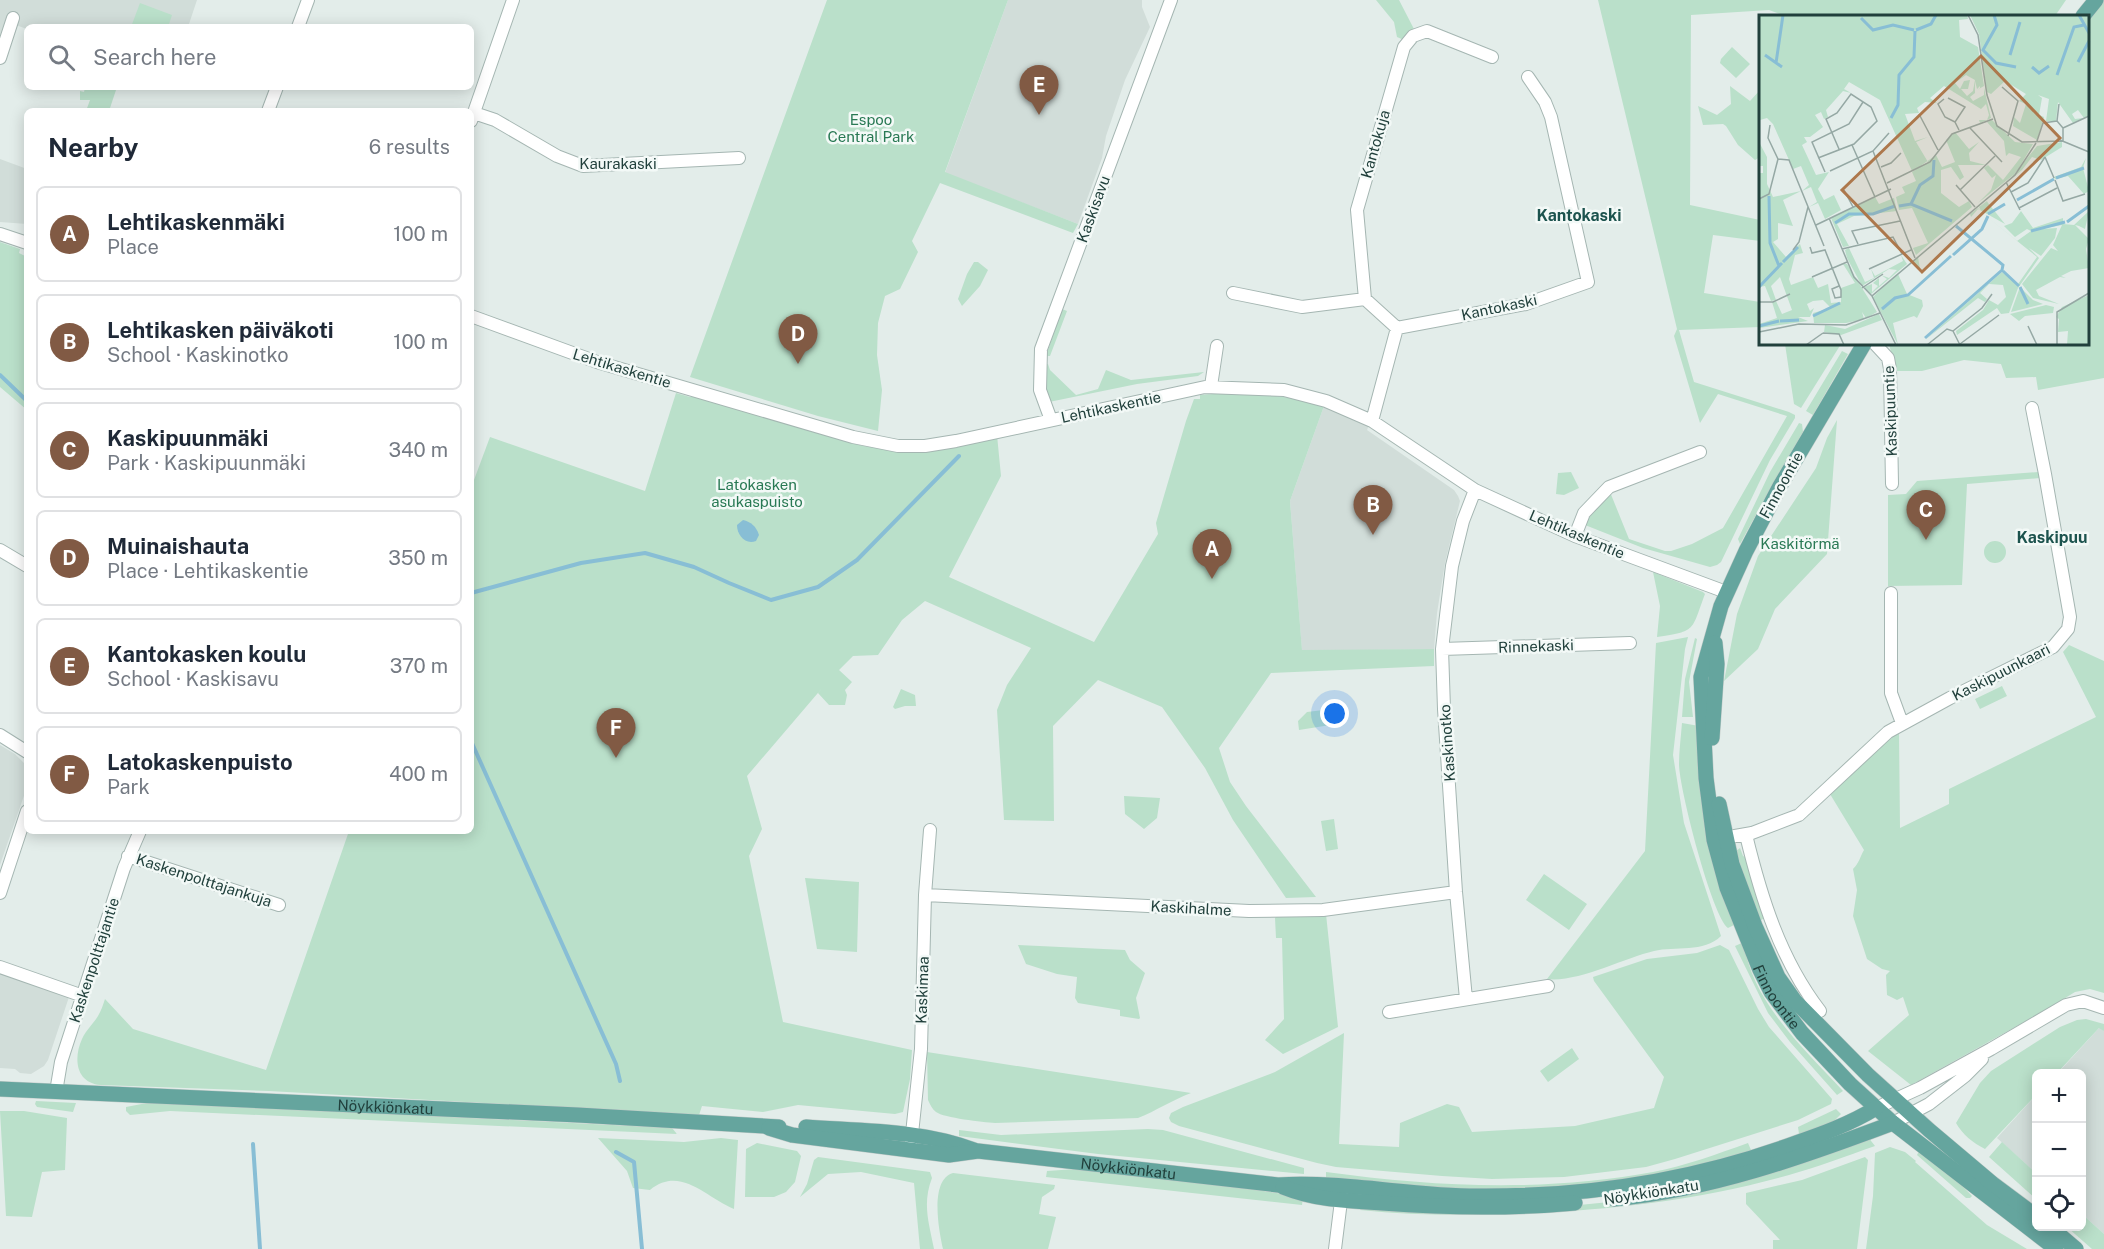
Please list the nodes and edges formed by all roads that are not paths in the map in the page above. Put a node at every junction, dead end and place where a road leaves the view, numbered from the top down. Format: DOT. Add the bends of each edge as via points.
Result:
graph roads {
  1 [pos="308,0"];
  2 [pos="513,0"];
  3 [pos="1171,0"];
  4 [pos="2096,0"];
  5 [pos="2084,15"];
  6 [pos="13,18"];
  7 [pos="299,24"];
  8 [pos="1492,57"];
  9 [pos="0,58"];
  10 [pos="1528,77"];
  11 [pos="276,90"];
  12 [pos="269,108"];
  13 [pos="474,111"];
  14 [pos="474,117"];
  15 [pos="739,159"];
  16 [pos="0,234"];
  17 [pos="24,242"];
  18 [pos="1233,293"];
  19 [pos="1365,299"];
  20 [pos="474,317"];
  21 [pos="1397,328"];
  22 [pos="1863,345"];
  23 [pos="1876,345"];
  24 [pos="1217,346"];
  25 [pos="1211,386"];
  26 [pos="2032,408"];
  27 [pos="1051,420"];
  28 [pos="1372,421"];
  29 [pos="1700,452"];
  30 [pos="1892,484"];
  31 [pos="1475,490"];
  32 [pos="1575,536"];
  33 [pos="0,550"];
  34 [pos="24,564"];
  35 [pos="1726,592"];
  36 [pos="1891,593"];
  37 [pos="1630,643"];
  38 [pos="1442,649"];
  39 [pos="1902,723"];
  40 [pos="0,735"];
  41 [pos="24,750"];
  42 [pos="24,820"];
  43 [pos="930,830"];
  44 [pos="139,834"];
  45 [pos="1746,834"];
  46 [pos="1720,839"];
  47 [pos="128,856"];
  48 [pos="1456,892"];
  49 [pos="0,893"];
  50 [pos="925,895"];
  51 [pos="279,905"];
  52 [pos="0,967"];
  53 [pos="1548,986"];
  54 [pos="83,996"];
  55 [pos="1467,999"];
  56 [pos="2103,1008"];
  57 [pos="1820,1011"];
  58 [pos="1389,1012"];
  59 [pos="1991,1049"];
  60 [pos="0,1089"];
  61 [pos="56,1092"];
  62 [pos="1895,1099"];
  63 [pos="1876,1108"];
  64 [pos="1911,1114"];
  65 [pos="1893,1123"];
  66 [pos="912,1142"];
  67 [pos="1342,1193"];
  68 [pos="2032,1212"];
  69 [pos="2054,1231"];
  70 [pos="1335,1249"];
  71 [pos="2056,1249"];
  72 [pos="2076,1249"];
  1 -- 7 [label="street"];
  2 -- 13 [label="street"];
  3 -- 27 [label="street, Kaskisavu" via="1041,349 1040,390"];
  4 -- 5 [label="main road"];
  6 -- 9 [label="street"];
  8 -- 19 [label="street, Kantokuja" via="1427,31 1413,36 1404,47 1357,210"];
  10 -- 21 [label="street, Kantokaski" via="1551,117 1588,282 1526,304"];
  11 -- 12 [label="street"];
  14 -- 15 [label="street, Kaurakaski" via="495,120 557,156 583,166"];
  16 -- 17 [label="street"];
  18 -- 19 [label="street" via="1302,307"];
  19 -- 21 [label="street"];
  20 -- 27 [label="street, Lehtikaskentie" via="603,364 898,446 956,441"];
  21 -- 28 [label="street"];
  22 -- 35 [label="main road, Finnoontie" via="1780,486"];
  23 -- 30 [label="street, Kaskipuuntie" via="1888,358 1890,369"];
  24 -- 25 [label="street"];
  25 -- 27 [label="street, Lehtikaskentie"];
  25 -- 28 [label="street, Lehtikaskentie" via="1284,390 1326,401"];
  26 -- 39 [label="street, Kaskipuunkaari" via="2063,574 2068,629 2053,647"];
  28 -- 31 [label="street, Lehtikaskentie"];
  29 -- 32 [label="street" via="1609,487 1584,513"];
  31 -- 32 [label="street, Lehtikaskentie"];
  31 -- 38 [label="street, Kaskinotko" via="1452,566"];
  32 -- 35 [label="street, Lehtikaskentie"];
  33 -- 34 [label="street"];
  35 -- 46 [label="main road, Finnoontie" via="1701,677 1706,778"];
  36 -- 39 [label="street" via="1891,693"];
  37 -- 38 [label="street, Rinnekaski"];
  38 -- 48 [label="street, Kaskinotko"];
  39 -- 45 [label="street, Kaskipuunkaari" via="1874,743 1799,815"];
  40 -- 41 [label="street"];
  42 -- 49 [label="street"];
  43 -- 50 [label="street, Kaskimaa"];
  44 -- 47 [label="street, Kaskenpolttajantie"];
  45 -- 46 [label="street, Kaskipuunkaari"];
  45 -- 57 [label="street" via="1773,927 1803,989"];
  46 -- 62 [label="main road, Finnoontie" via="1778,977 1796,1001"];
  46 -- 63 [label="main road, Finnoontie" via="1721,870 1771,992 1826,1060"];
  47 -- 51 [label="street, Kaskenpolttajankuja"];
  47 -- 54 [label="street, Kaskenpolttajantie"];
  48 -- 50 [label="street, Kaskihalme" via="1323,910 1249,911"];
  48 -- 55 [label="street, Kaskinotko"];
  50 -- 66 [label="street, Kaskimaa" via="921,1049"];
  52 -- 54 [label="street"];
  53 -- 55 [label="street"];
  54 -- 61 [label="street, Kaskenpolttajantie" via="61,1062"];
  55 -- 58 [label="street"];
  56 -- 59 [label="street, Nöykkiönkatu" via="2083,1001 2066,1005"];
  59 -- 62 [label="street, Nöykkiönkatu"];
  59 -- 64 [label="street, Nöykkiönkatu" via="1956,1083"];
  60 -- 61 [label="main road, Nöykkiönkatu"];
  61 -- 66 [label="main road, Nöykkiönkatu" via="579,1115 769,1128 794,1126"];
  62 -- 63 [label="street, Nöykkiönkatu"];
  62 -- 64 [label="main road, Finnoontie"];
  63 -- 65 [label="main road, Finnoontie"];
  63 -- 67 [label="main road, Nöykkiönkatu" via="1831,1131 1766,1154 1618,1189 1547,1195"];
  64 -- 65 [label="street, Nöykkiönkatu"];
  64 -- 68 [label="main road, Finnoontie"];
  65 -- 67 [label="main road, Nöykkiönkatu" via="1693,1188 1623,1198 1545,1206 1440,1208"];
  65 -- 71 [label="main road, Finnoontie"];
  66 -- 67 [label="main road, Nöykkiönkatu" via="949,1155 978,1152 1278,1185 1304,1195"];
  67 -- 70 [label="street"];
  69 -- 72 [label="main road"];
}
